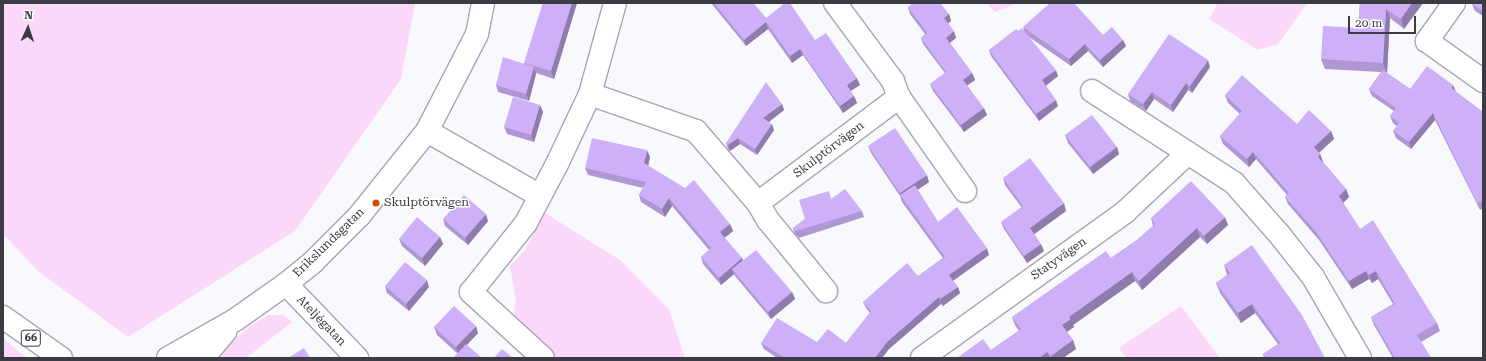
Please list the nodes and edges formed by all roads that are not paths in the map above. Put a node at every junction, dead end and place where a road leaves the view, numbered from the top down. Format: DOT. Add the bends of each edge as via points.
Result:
graph roads {
  1 [pos="483,3"];
  2 [pos="615,3"];
  3 [pos="835,3"];
  4 [pos="1454,3"];
  5 [pos="1483,81"];
  6 [pos="1092,91"];
  7 [pos="590,94"];
  8 [pos="899,97"];
  9 [pos="427,131"];
  10 [pos="1188,153"];
  11 [pos="965,191"];
  12 [pos="540,196"];
  13 [pos="758,203"];
  14 [pos="286,284"];
  15 [pos="826,291"];
  16 [pos="3,317"];
  17 [pos="235,320"];
  18 [pos="61,358"];
  19 [pos="168,358"];
  20 [pos="204,358"];
  21 [pos="357,358"];
  22 [pos="543,358"];
  23 [pos="922,358"];
  24 [pos="1360,358"];
  1 -- 9 [label="street, Erikslundsgatan" via="477,34"];
  2 -- 7 [label="street"];
  3 -- 8 [label="street" via="893,81"];
  4 -- 5 [label="street" via="1427,42"];
  6 -- 10 [label="street"];
  7 -- 12 [label="street"];
  7 -- 13 [label="street" via="696,131"];
  8 -- 11 [label="street"];
  8 -- 13 [label="street, Skulptörvägen"];
  9 -- 12 [label="street"];
  9 -- 14 [label="street, Erikslundsgatan" via="359,216"];
  10 -- 23 [label="street, Statyvägen" via="1125,212"];
  10 -- 24 [label="street" via="1234,183 1280,234 1313,277"];
  12 -- 22 [label="street" via="526,223 471,292"];
  13 -- 15 [label="street" via="768,220"];
  14 -- 17 [label="street, Erikslundsgatan"];
  14 -- 21 [label="street, Ateljégatan"];
  16 -- 18 [label="street, 66"];
  17 -- 19 [label="street, Erikslundsgatan"];
  17 -- 20 [label="street, Erikslundsgatan"];
}
